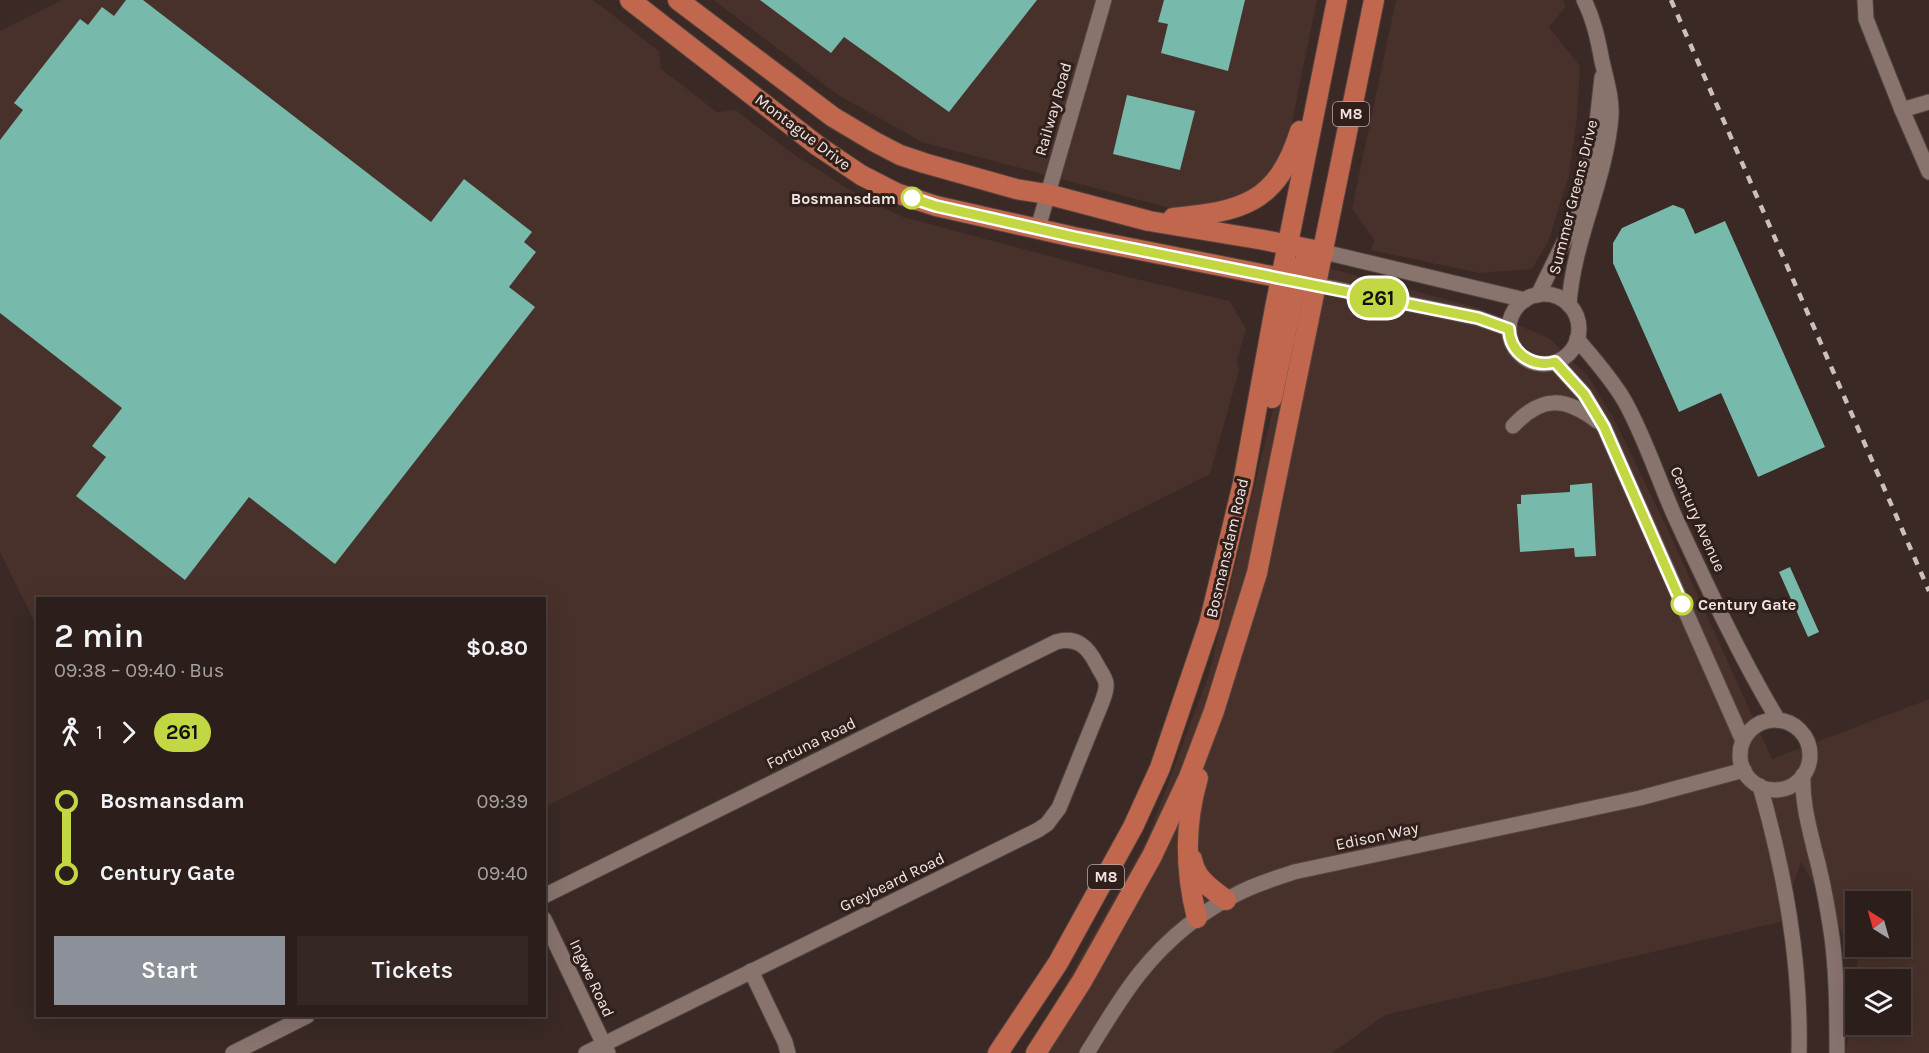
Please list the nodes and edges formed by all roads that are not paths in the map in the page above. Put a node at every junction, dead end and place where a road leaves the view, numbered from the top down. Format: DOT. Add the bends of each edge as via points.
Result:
graph roads {
  1 [pos="630,0"];
  2 [pos="678,0"];
  3 [pos="1104,0"];
  4 [pos="1336,0"];
  5 [pos="1374,0"];
  6 [pos="1584,0"];
  7 [pos="1865,0"];
  8 [pos="1327,45"];
  9 [pos="1603,62"];
  10 [pos="1929,102"];
  11 [pos="1902,110"];
  12 [pos="1929,172"];
  13 [pos="1047,194"];
  14 [pos="1149,221"];
  15 [pos="1038,228"];
  16 [pos="1288,245"];
  17 [pos="1324,252"];
  18 [pos="1289,280"];
  19 [pos="1317,285"];
  20 [pos="1532,298"];
  21 [pos="1569,305"];
  22 [pos="1509,329"];
  23 [pos="1577,339"];
  24 [pos="1555,362"];
  25 [pos="1513,426"];
  26 [pos="1604,427"];
  27 [pos="1092,655"];
  28 [pos="1214,711"];
  29 [pos="1778,720"];
  30 [pos="1743,741"];
  31 [pos="1743,770"];
  32 [pos="1803,776"];
  33 [pos="1760,786"];
  34 [pos="1188,842"];
  35 [pos="546,895"];
  36 [pos="1226,900"];
  37 [pos="1197,918"];
  38 [pos="546,923"];
  39 [pos="751,971"];
  40 [pos="305,1017"];
  41 [pos="606,1049"];
  42 [pos="233,1053"];
  43 [pos="586,1053"];
  44 [pos="788,1053"];
  45 [pos="998,1053"];
  46 [pos="1036,1053"];
  47 [pos="1087,1053"];
  48 [pos="1799,1053"];
  49 [pos="1837,1053"];
  1 -- 15 [label="main road, Montague Drive" via="861,175 896,193 936,206"];
  2 -- 13 [label="main road, Montague Drive" via="833,117 875,142 924,163"];
  3 -- 13 [label="street, Railway Road"];
  4 -- 8 [label="main road, M8"];
  5 -- 17 [label="main road, Bosmansdam Road / M8"];
  6 -- 9 [label="street, Summer Greens Drive" via="1599,38"];
  7 -- 11 [label="street" via="1866,19"];
  8 -- 14 [label="main road" via="1296,146 1274,185 1230,210"];
  8 -- 16 [label="main road, M8"];
  9 -- 20 [label="street, Summer Greens Drive" via="1596,131 1586,177 1567,236"];
  9 -- 21 [label="street, Summer Greens Drive" via="1611,103 1610,125 1579,244"];
  10 -- 11 [label="street"];
  11 -- 12 [label="street"];
  13 -- 14 [label="main road, Montague Drive"];
  13 -- 15 [label="street, Railway Road"];
  14 -- 16 [label="main road, Montague Drive"];
  15 -- 18 [label="main road, Montague Drive"];
  16 -- 17 [label="main road, Montague Drive"];
  16 -- 18 [label="main road, M8"];
  17 -- 18 [label="main road" via="1305,260"];
  17 -- 19 [label="main road, Bosmansdam Road / M8"];
  17 -- 20 [label="street"];
  18 -- 19 [label="main road, Montague Drive"];
  18 -- 45 [label="main road, Bosmansdam Road / M8" via="1268,413 1244,483 1209,624 1160,768 1133,827 1058,963"];
  19 -- 22 [label="street" via="1478,318"];
  19 -- 28 [label="main road, Bosmansdam Road / M8" via="1257,573"];
  20 -- 21 [label="street" via="1553,295"];
  20 -- 22 [label="street" via="1513,313"];
  21 -- 23 [label="street" via="1578,323"];
  22 -- 24 [label="street" via="1512,344 1526,358 1539,363"];
  23 -- 24 [label="street" via="1569,353"];
  23 -- 29 [label="street, Century Avenue" via="1611,380 1630,411 1699,567"];
  24 -- 26 [label="street" via="1584,394"];
  25 -- 26 [label="street" via="1532,410 1560,403 1578,408"];
  26 -- 30 [label="street"];
  27 -- 35 [label="street, Fortuna Road" via="1083,644 1072,640 1056,642"];
  27 -- 39 [label="street, Greybeard Road" via="1106,683 1105,693 1059,808 1047,824"];
  28 -- 34 [label="main road" via="1194,793"];
  28 -- 46 [label="main road, Bosmansdam Road / M8" via="1152,856 1083,981"];
  29 -- 30 [label="street" via="1753,727"];
  29 -- 32 [label="street" via="1795,726 1808,743 1808,765"];
  30 -- 31 [label="street"];
  31 -- 33 [label="street"];
  31 -- 36 [label="street, Edison Way" via="1640,798 1294,872"];
  32 -- 33 [label="street" via="1778,789"];
  32 -- 49 [label="street" via="1805,813 1831,926"];
  33 -- 48 [label="street" via="1782,869 1793,936"];
  34 -- 36 [label="main road" via="1198,876"];
  34 -- 37 [label="main road" via="1188,874"];
  36 -- 37 [label="street, Edison Way"];
  37 -- 47 [label="street, Edison Way" via="1176,934 1138,975"];
  38 -- 41 [label="street, Ingwe Road"];
  39 -- 41 [label="street, Greybeard Road"];
  39 -- 44 [label="street"];
  40 -- 42 [label="street"];
  41 -- 43 [label="street, Greybeard Road"];
}
